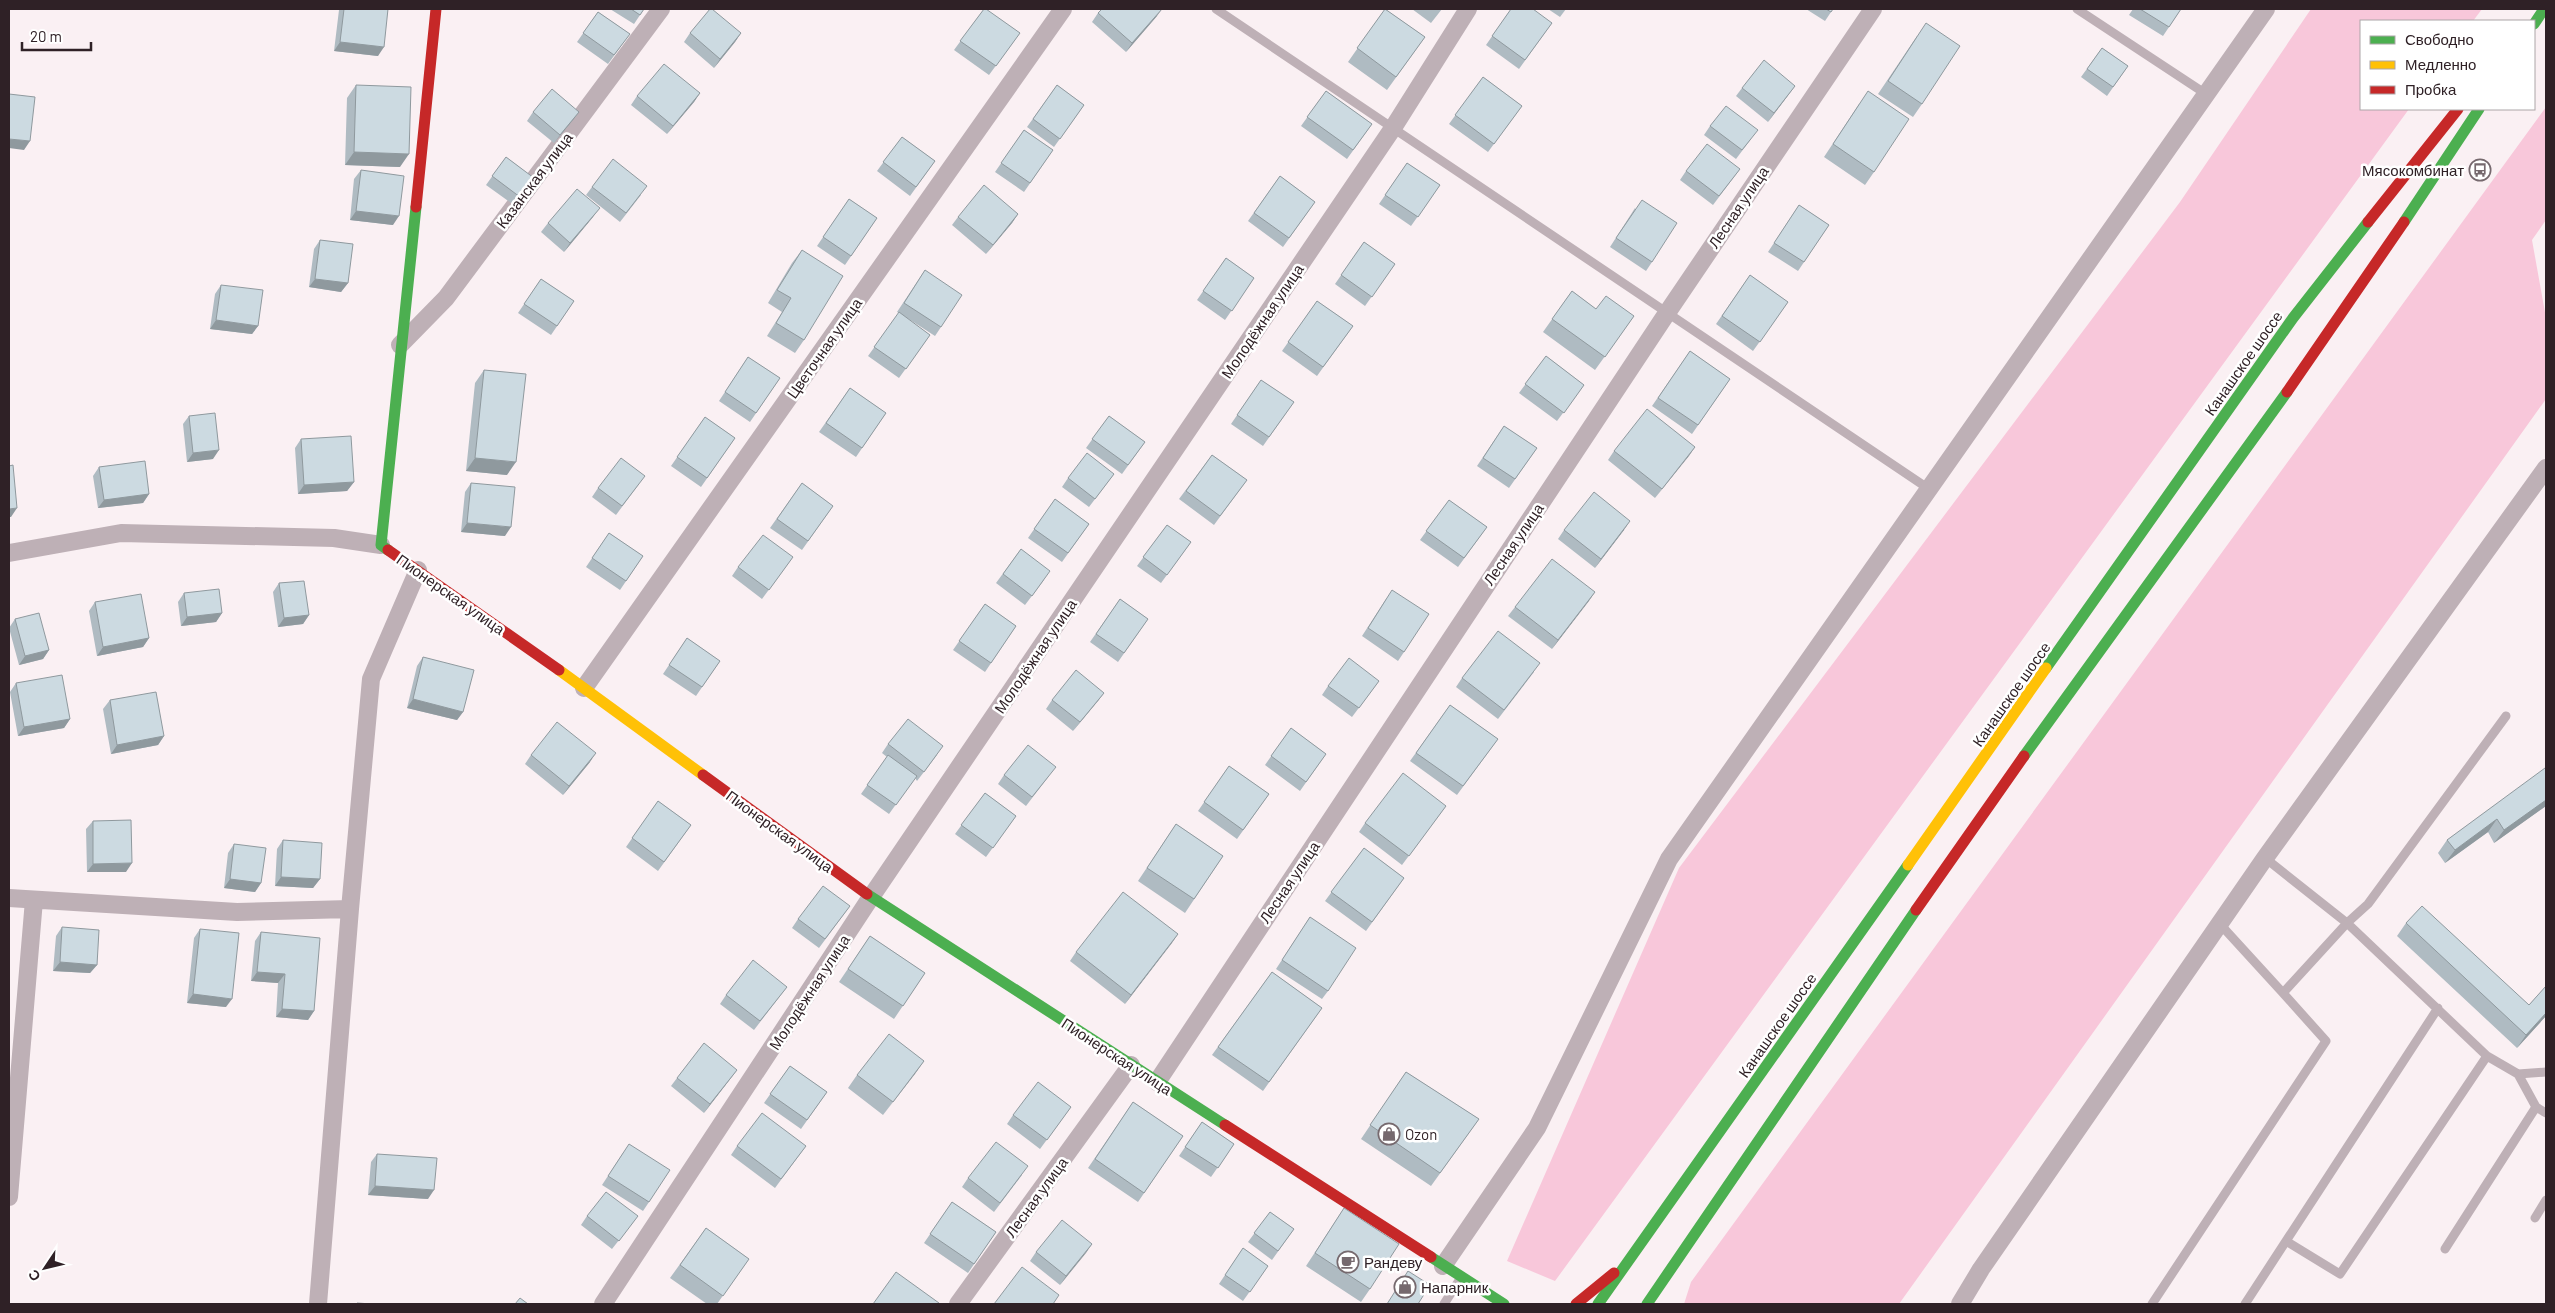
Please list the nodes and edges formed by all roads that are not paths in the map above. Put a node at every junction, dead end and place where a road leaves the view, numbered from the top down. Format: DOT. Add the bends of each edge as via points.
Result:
graph roads {
  1 [pos="436,9"];
  2 [pos="660,9"];
  3 [pos="1063,9"];
  4 [pos="1216,9"];
  5 [pos="1468,9"];
  6 [pos="1873,9"];
  7 [pos="2077,9"];
  8 [pos="2266,9"];
  9 [pos="2538,9"];
  10 [pos="2544,9"];
  11 [pos="2529,20"];
  12 [pos="2535,22"];
  13 [pos="2206,94"];
  14 [pos="2457,110"];
  15 [pos="2478,110"];
  16 [pos="1393,128"];
  17 [pos="1667,313"];
  18 [pos="400,345"];
  19 [pos="2546,468"];
  20 [pos="1929,489"];
  21 [pos="381,545"];
  22 [pos="9,553"];
  23 [pos="418,570"];
  24 [pos="584,688"];
  25 [pos="2506,716"];
  26 [pos="2265,858"];
  27 [pos="872,897"];
  28 [pos="9,898"];
  29 [pos="34,900"];
  30 [pos="350,909"];
  31 [pos="2219,923"];
  32 [pos="2347,924"];
  33 [pos="2283,993"];
  34 [pos="2438,1008"];
  35 [pos="2488,1056"];
  36 [pos="1131,1065"];
  37 [pos="2546,1072"];
  38 [pos="2518,1074"];
  39 [pos="1156,1082"];
  40 [pos="2536,1107"];
  41 [pos="2546,1113"];
  42 [pos="9,1197"];
  43 [pos="2546,1200"];
  44 [pos="2535,1218"];
  45 [pos="2286,1241"];
  46 [pos="2446,1249"];
  47 [pos="1630,1260"];
  48 [pos="1443,1266"];
  49 [pos="1462,1278"];
  50 [pos="318,1304"];
  51 [pos="603,1304"];
  52 [pos="958,1304"];
  53 [pos="1444,1304"];
  54 [pos="1504,1304"];
  55 [pos="1576,1304"];
  56 [pos="1598,1304"];
  57 [pos="1647,1304"];
  58 [pos="1960,1304"];
  59 [pos="2152,1304"];
  60 [pos="2244,1304"];
  1 -- 18 [label="main road"];
  2 -- 18 [label="street, Казанская улица" via="446,298"];
  3 -- 24 [label="street, Цветочная улица"];
  4 -- 16 [label="lane"];
  5 -- 16 [label="street, Молодёжная улица"];
  6 -- 17 [label="street, Лесная улица"];
  7 -- 13 [label="lane"];
  8 -- 13 [label="street"];
  9 -- 11 [label="main road"];
  10 -- 12 [label="main road"];
  13 -- 20 [label="street"];
  14 -- 47 [label="main road, Канашское шоссе" via="2293,318"];
  15 -- 57 [label="main road" via="2324,341 1969,832"];
  16 -- 17 [label="lane"];
  16 -- 27 [label="street, Молодёжная улица"];
  17 -- 20 [label="lane"];
  17 -- 39 [label="street, Лесная улица"];
  18 -- 21 [label="main road"];
  19 -- 26 [label="street"];
  20 -- 48 [label="street" via="1668,859 1537,1128"];
  21 -- 22 [label="street, Пионерская улица" via="334,538 121,534"];
  21 -- 23 [label="main road, Пионерская улица"];
  23 -- 24 [label="main road, Пионерская улица"];
  23 -- 30 [label="street" via="371,680"];
  24 -- 27 [label="main road, Пионерская улица"];
  25 -- 32 [label="lane" via="2368,904"];
  26 -- 31 [label="street"];
  26 -- 32 [label="lane"];
  27 -- 36 [label="main road, Пионерская улица"];
  27 -- 51 [label="street, Молодёжная улица"];
  28 -- 29 [label="street"];
  29 -- 30 [label="street" via="237,912"];
  29 -- 42 [label="street"];
  30 -- 50 [label="street"];
  31 -- 33 [label="lane"];
  31 -- 58 [label="street"];
  32 -- 33 [label="lane"];
  32 -- 34 [label="lane"];
  33 -- 59 [label="lane" via="2326,1042"];
  34 -- 35 [label="lane"];
  34 -- 45 [label="lane"];
  35 -- 38 [label="lane"];
  35 -- 45 [label="lane" via="2340,1274"];
  36 -- 39 [label="main road, Пионерская улица"];
  36 -- 52 [label="street, Лесная улица"];
  37 -- 38 [label="lane"];
  38 -- 40 [label="lane"];
  39 -- 48 [label="main road, Пионерская улица"];
  40 -- 41 [label="lane"];
  40 -- 46 [label="lane"];
  43 -- 44 [label="lane"];
  45 -- 60 [label="lane"];
  47 -- 55 [label="main road"];
  47 -- 56 [label="main road, Канашское шоссе"];
  48 -- 49 [label="main road, Пионерская улица"];
  49 -- 53 [label="lane"];
  49 -- 54 [label="main road, Пионерская улица"];
}
